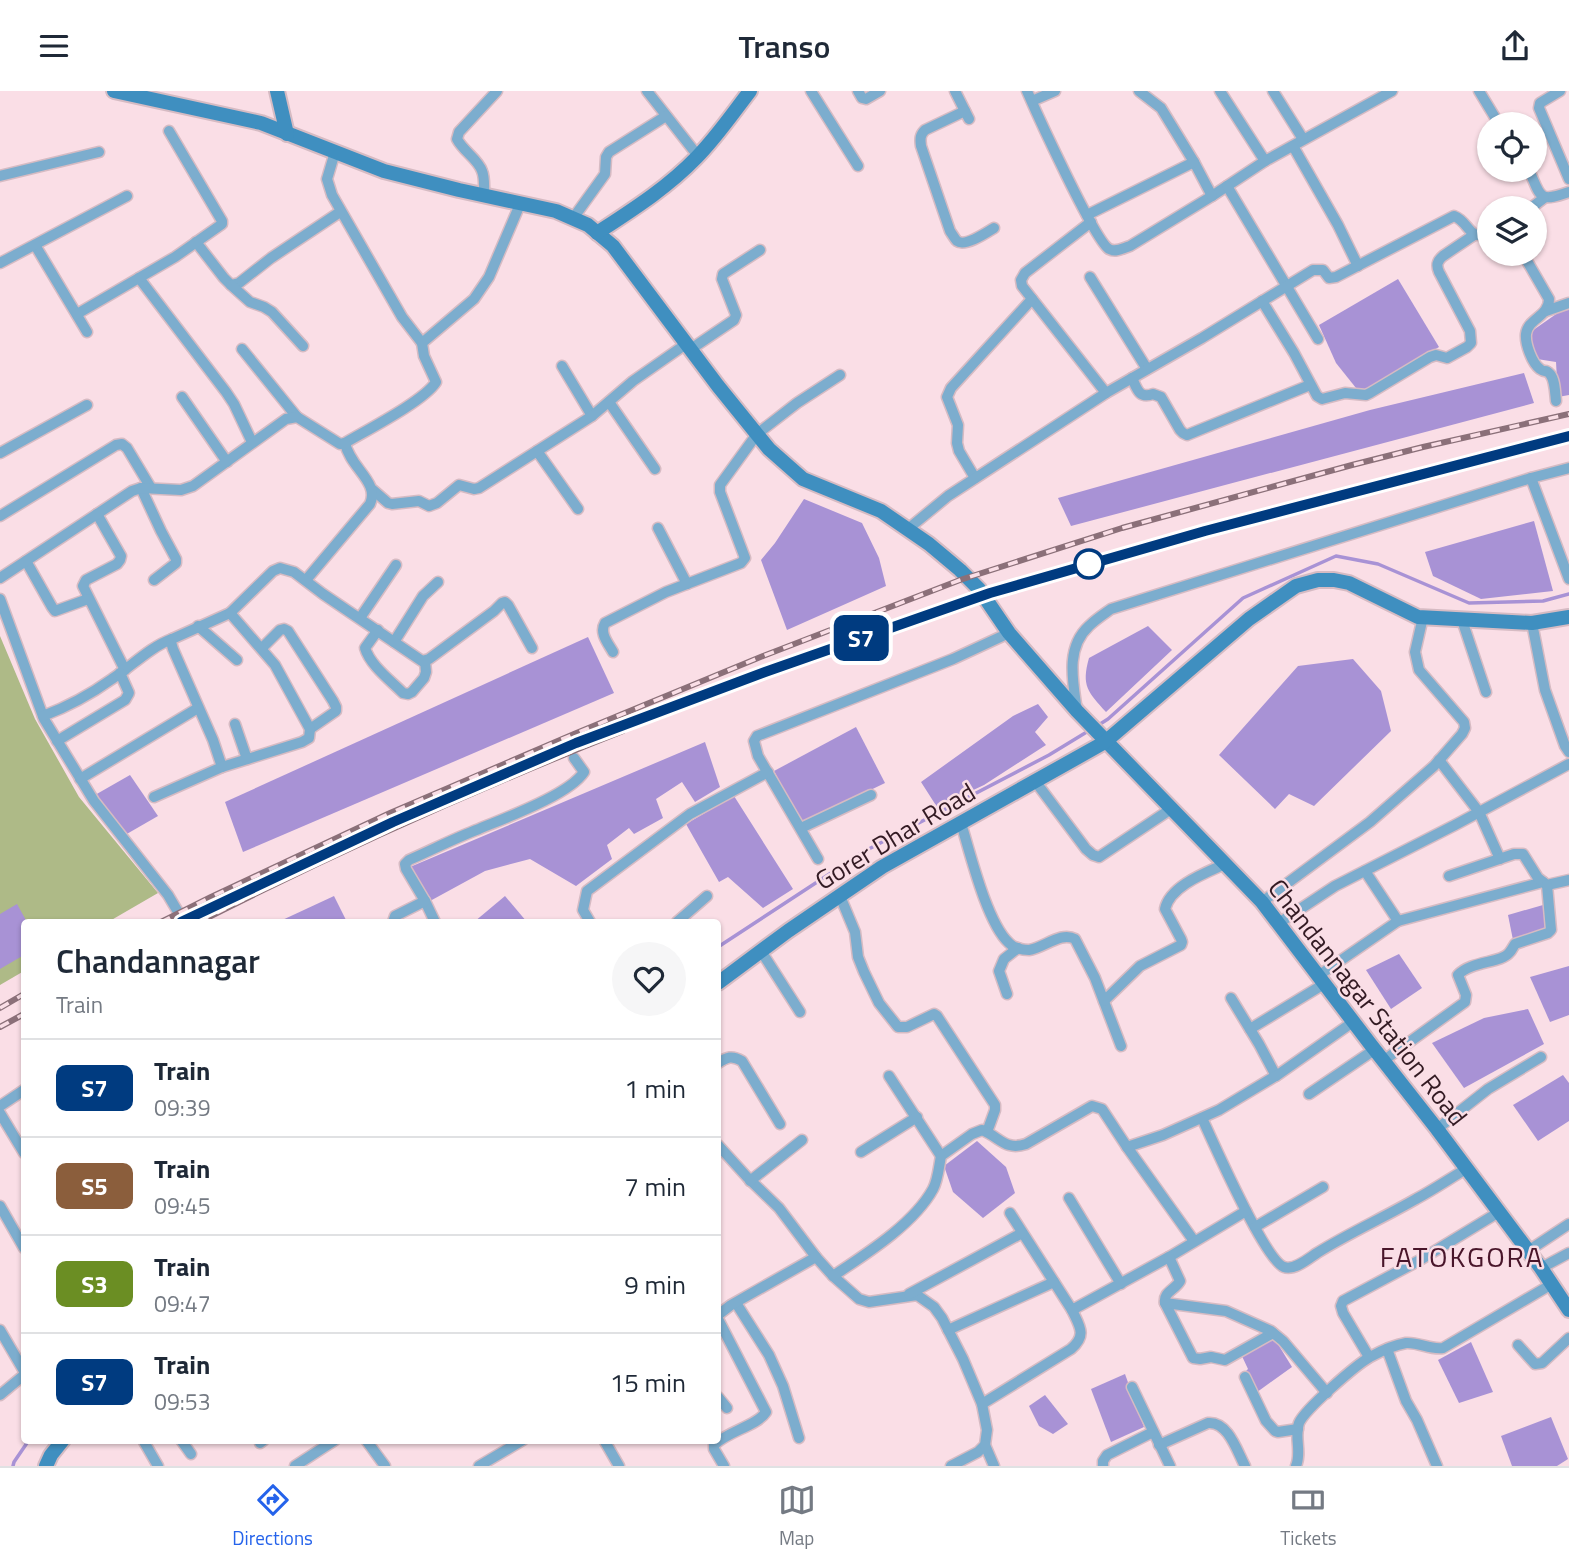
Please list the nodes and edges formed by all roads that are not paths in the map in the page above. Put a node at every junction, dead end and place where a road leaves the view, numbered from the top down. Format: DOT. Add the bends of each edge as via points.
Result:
graph roads {
  1 [pos="114,91"];
  2 [pos="277,91"];
  3 [pos="497,91"];
  4 [pos="647,91"];
  5 [pos="750,91"];
  6 [pos="811,91"];
  7 [pos="858,91"];
  8 [pos="880,91"];
  9 [pos="954,91"];
  10 [pos="1027,91"];
  11 [pos="1055,91"];
  12 [pos="1139,91"];
  13 [pos="1220,91"];
  14 [pos="1273,91"];
  15 [pos="1392,91"];
  16 [pos="1479,91"];
  17 [pos="1560,91"];
  18 [pos="1032,101"];
  19 [pos="1492,112"];
  20 [pos="666,115"];
  21 [pos="169,131"];
  22 [pos="287,134"];
  23 [pos="1303,139"];
  24 [pos="1293,146"];
  25 [pos="99,152"];
  26 [pos="335,152"];
  27 [pos="698,156"];
  28 [pos="1265,161"];
  29 [pos="1194,162"];
  30 [pos="858,166"];
  31 [pos="0,176"];
  32 [pos="1569,179"];
  33 [pos="1227,185"];
  34 [pos="1569,192"];
  35 [pos="484,195"];
  36 [pos="128,196"];
  37 [pos="1212,196"];
  38 [pos="1547,198"];
  39 [pos="521,202"];
  40 [pos="340,212"];
  41 [pos="574,217"];
  42 [pos="1089,219"];
  43 [pos="995,228"];
  44 [pos="597,233"];
  45 [pos="1474,235"];
  46 [pos="1477,235"];
  47 [pos="195,242"];
  48 [pos="35,245"];
  49 [pos="760,250"];
  50 [pos="0,263"];
  51 [pos="1357,266"];
  52 [pos="1531,266"];
  53 [pos="1090,277"];
  54 [pos="139,278"];
  55 [pos="231,285"];
  56 [pos="1286,286"];
  57 [pos="1032,299"];
  58 [pos="1262,301"];
  59 [pos="1569,303"];
  60 [pos="1546,310"];
  61 [pos="76,314"];
  62 [pos="87,332"];
  63 [pos="1318,339"];
  64 [pos="422,344"];
  65 [pos="303,346"];
  66 [pos="689,346"];
  67 [pos="242,349"];
  68 [pos="562,366"];
  69 [pos="1147,369"];
  70 [pos="839,375"];
  71 [pos="1132,378"];
  72 [pos="1310,385"];
  73 [pos="1106,393"];
  74 [pos="183,397"];
  75 [pos="1556,401"];
  76 [pos="609,402"];
  77 [pos="87,405"];
  78 [pos="592,416"];
  79 [pos="297,417"];
  80 [pos="757,434"];
  81 [pos="252,442"];
  82 [pos="345,443"];
  83 [pos="537,451"];
  84 [pos="0,453"];
  85 [pos="227,462"];
  86 [pos="1569,468"];
  87 [pos="655,469"];
  88 [pos="975,478"];
  89 [pos="1531,478"];
  90 [pos="146,488"];
  91 [pos="373,490"];
  92 [pos="578,509"];
  93 [pos="97,514"];
  94 [pos="0,516"];
  95 [pos="658,528"];
  96 [pos="908,529"];
  97 [pos="26,561"];
  98 [pos="396,565"];
  99 [pos="0,578"];
  100 [pos="1569,579"];
  101 [pos="154,580"];
  102 [pos="306,580"];
  103 [pos="438,582"];
  104 [pos="687,584"];
  105 [pos="0,599"];
  106 [pos="88,599"];
  107 [pos="230,613"];
  108 [pos="1423,617"];
  109 [pos="1569,617"];
  110 [pos="360,618"];
  111 [pos="1462,620"];
  112 [pos="1532,624"];
  113 [pos="198,626"];
  114 [pos="378,630"];
  115 [pos="1009,633"];
  116 [pos="172,639"];
  117 [pos="394,642"];
  118 [pos="262,648"];
  119 [pos="532,648"];
  120 [pos="613,652"];
  121 [pos="237,660"];
  122 [pos="425,661"];
  123 [pos="122,672"];
  124 [pos="1486,692"];
  125 [pos="198,708"];
  126 [pos="1077,712"];
  127 [pos="43,716"];
  128 [pos="234,724"];
  129 [pos="310,729"];
  130 [pos="1098,734"];
  131 [pos="57,741"];
  132 [pos="1569,752"];
  133 [pos="575,758"];
  134 [pos="247,759"];
  135 [pos="1439,760"];
  136 [pos="1568,766"];
  137 [pos="222,767"];
  138 [pos="768,772"];
  139 [pos="80,779"];
  140 [pos="1035,781"];
  141 [pos="872,795"];
  142 [pos="154,797"];
  143 [pos="1171,809"];
  144 [pos="1479,812"];
  145 [pos="961,823"];
  146 [pos="801,828"];
  147 [pos="818,859"];
  148 [pos="1500,859"];
  149 [pos="1225,864"];
  150 [pos="1365,871"];
  151 [pos="1449,876"];
  152 [pos="1569,880"];
  153 [pos="1545,883"];
  154 [pos="707,896"];
  155 [pos="840,896"];
  156 [pos="425,901"];
  157 [pos="1262,902"];
  158 [pos="182,919"];
  159 [pos="394,919"];
  160 [pos="434,919"];
  161 [pos="588,919"];
  162 [pos="680,919"];
  163 [pos="1398,921"];
  164 [pos="1279,923"];
  165 [pos="1018,948"];
  166 [pos="761,951"];
  167 [pos="1321,980"];
  168 [pos="721,981"];
  169 [pos="1007,994"];
  170 [pos="1231,998"];
  171 [pos="1104,1001"];
  172 [pos="800,1012"];
  173 [pos="1353,1022"];
  174 [pos="1250,1029"];
  175 [pos="1121,1046"];
  176 [pos="1379,1055"];
  177 [pos="1541,1057"];
  178 [pos="721,1061"];
  179 [pos="889,1076"];
  180 [pos="1276,1076"];
  181 [pos="21,1092"];
  182 [pos="1309,1094"];
  183 [pos="0,1106"];
  184 [pos="0,1113"];
  185 [pos="916,1117"];
  186 [pos="1202,1118"];
  187 [pos="780,1124"];
  188 [pos="1437,1129"];
  189 [pos="987,1132"];
  190 [pos="802,1140"];
  191 [pos="1127,1147"];
  192 [pos="21,1148"];
  193 [pos="721,1148"];
  194 [pos="861,1152"];
  195 [pos="941,1156"];
  196 [pos="1466,1168"];
  197 [pos="750,1181"];
  198 [pos="1323,1187"];
  199 [pos="1069,1198"];
  200 [pos="0,1206"];
  201 [pos="1246,1211"];
  202 [pos="1499,1212"];
  203 [pos="1010,1213"];
  204 [pos="1569,1223"];
  205 [pos="1255,1227"];
  206 [pos="1023,1233"];
  207 [pos="1194,1241"];
  208 [pos="21,1243"];
  209 [pos="1528,1251"];
  210 [pos="1569,1253"];
  211 [pos="816,1257"];
  212 [pos="1169,1257"];
  213 [pos="1541,1268"];
  214 [pos="833,1276"];
  215 [pos="1054,1282"];
  216 [pos="1121,1284"];
  217 [pos="1552,1284"];
  218 [pos="906,1296"];
  219 [pos="736,1303"];
  220 [pos="1165,1303"];
  221 [pos="1072,1310"];
  222 [pos="1569,1310"];
  223 [pos="721,1315"];
  224 [pos="721,1323"];
  225 [pos="0,1329"];
  226 [pos="948,1330"];
  227 [pos="1273,1333"];
  228 [pos="1569,1338"];
  229 [pos="1518,1345"];
  230 [pos="1387,1349"];
  231 [pos="1369,1357"];
  232 [pos="21,1368"];
  233 [pos="21,1376"];
  234 [pos="1245,1377"];
  235 [pos="1132,1387"];
  236 [pos="1327,1393"];
  237 [pos="0,1395"];
  238 [pos="721,1401"];
  239 [pos="982,1404"];
  240 [pos="727,1408"];
  241 [pos="1298,1429"];
  242 [pos="1153,1432"];
  243 [pos="799,1438"];
  244 [pos="721,1439"];
  245 [pos="60,1444"];
  246 [pos="145,1444"];
  247 [pos="184,1444"];
  248 [pos="329,1444"];
  249 [pos="369,1444"];
  250 [pos="516,1444"];
  251 [pos="606,1444"];
  252 [pos="715,1444"];
  253 [pos="985,1445"];
  254 [pos="1159,1445"];
  255 [pos="191,1454"];
  256 [pos="1298,1465"];
  257 [pos="46,1466"];
  258 [pos="158,1466"];
  259 [pos="295,1466"];
  260 [pos="385,1466"];
  261 [pos="479,1466"];
  262 [pos="619,1466"];
  263 [pos="724,1466"];
  264 [pos="951,1466"];
  265 [pos="994,1466"];
  266 [pos="1102,1466"];
  267 [pos="1170,1466"];
  268 [pos="1245,1466"];
  269 [pos="1437,1466"];
  1 -- 22 [label="main road, Chandannagar Station Road" via="261,123"];
  2 -- 22 [label="main road"];
  3 -- 35 [label="street" via="457,139 483,173"];
  4 -- 20 [label="street"];
  5 -- 27 [label="main road"];
  6 -- 30 [label="street"];
  7 -- 8 [label="street" via="866,99"];
  9 -- 43 [label="street" via="967,115 925,130 921,146 956,240 968,241"];
  10 -- 18 [label="street"];
  11 -- 18 [label="street"];
  12 -- 29 [label="street" via="1161,108"];
  13 -- 28 [label="street"];
  14 -- 23 [label="street"];
  15 -- 23 [label="street"];
  16 -- 19 [label="street"];
  17 -- 32 [label="street" via="1539,108"];
  18 -- 42 [label="street"];
  20 -- 27 [label="street"];
  20 -- 41 [label="street" via="609,152 604,174"];
  21 -- 47 [label="street" via="222,221"];
  22 -- 26 [label="main road, Chandannagar Station Road"];
  23 -- 24 [label="street"];
  24 -- 28 [label="street"];
  24 -- 51 [label="street"];
  25 -- 31 [label="street"];
  26 -- 35 [label="main road, Chandannagar Station Road" via="384,171"];
  26 -- 40 [label="street" via="327,179"];
  27 -- 44 [label="main road" via="672,181"];
  28 -- 33 [label="street"];
  29 -- 37 [label="street"];
  29 -- 42 [label="street"];
  33 -- 37 [label="street"];
  33 -- 56 [label="street"];
  34 -- 38 [label="street"];
  35 -- 39 [label="main road, Chandannagar Station Road"];
  36 -- 48 [label="street"];
  37 -- 42 [label="street" via="1118,251 1106,246"];
  39 -- 41 [label="main road, Chandannagar Station Road"];
  39 -- 64 [label="street" via="489,277 474,299"];
  40 -- 55 [label="street"];
  40 -- 64 [label="street"];
  41 -- 44 [label="main road, Chandannagar Station Road"];
  42 -- 57 [label="street" via="1025,274 1022,286"];
  44 -- 66 [label="main road, Chandannagar Station Road" via="613,246"];
  45 -- 46 [label="street"];
  45 -- 51 [label="street" via="1454,216"];
  45 -- 72 [label="street" via="1437,265 1470,331 1467,347 1447,358 1430,357 1366,395 1345,393 1322,399"];
  47 -- 54 [label="street"];
  47 -- 55 [label="street"];
  48 -- 50 [label="street"];
  48 -- 61 [label="street"];
  49 -- 66 [label="street" via="723,275 734,320"];
  51 -- 56 [label="street" via="1329,278 1322,270 1313,270"];
  52 -- 60 [label="street" via="1546,292"];
  53 -- 69 [label="street"];
  54 -- 61 [label="street"];
  54 -- 81 [label="street" via="226,392"];
  55 -- 65 [label="street" via="250,302 272,312"];
  56 -- 58 [label="street"];
  56 -- 63 [label="street"];
  57 -- 73 [label="street"];
  57 -- 88 [label="street" via="947,397 958,425 959,451"];
  58 -- 69 [label="street"];
  58 -- 72 [label="street"];
  59 -- 60 [label="street"];
  60 -- 75 [label="street" via="1526,333 1535,363 1552,376"];
  61 -- 62 [label="street"];
  64 -- 82 [label="street" via="436,382 431,389"];
  66 -- 76 [label="street"];
  66 -- 80 [label="main road, Chandannagar Station Road"];
  67 -- 79 [label="street"];
  68 -- 78 [label="street"];
  69 -- 71 [label="street"];
  70 -- 80 [label="street"];
  71 -- 72 [label="street" via="1142,394 1160,397 1187,435"];
  71 -- 73 [label="street"];
  73 -- 88 [label="street"];
  74 -- 85 [label="street"];
  76 -- 78 [label="street"];
  76 -- 87 [label="street"];
  77 -- 84 [label="street"];
  78 -- 83 [label="street"];
  79 -- 81 [label="street" via="286,419"];
  79 -- 82 [label="street" via="340,445"];
  80 -- 96 [label="main road, Chandannagar Station Road" via="803,479 881,511"];
  80 -- 104 [label="street" via="720,485 745,558"];
  81 -- 85 [label="street"];
  82 -- 91 [label="street"];
  83 -- 91 [label="street" via="479,488 459,485 429,506 413,501 392,504"];
  83 -- 92 [label="street"];
  85 -- 90 [label="street" via="181,490"];
  86 -- 89 [label="street"];
  88 -- 96 [label="street"];
  89 -- 100 [label="street"];
  89 -- 126 [label="street" via="1111,609 1087,627 1076,645 1071,668"];
  90 -- 93 [label="street" via="132,491"];
  90 -- 94 [label="street" via="127,448 116,445"];
  90 -- 101 [label="street" via="176,559"];
  91 -- 102 [label="street" via="369,504"];
  93 -- 97 [label="street"];
  93 -- 106 [label="street" via="121,557 117,564 83,583"];
  95 -- 104 [label="street"];
  96 -- 115 [label="main road, Chandannagar Station Road" via="979,589"];
  97 -- 99 [label="street"];
  97 -- 106 [label="street" via="55,611"];
  98 -- 110 [label="street"];
  102 -- 107 [label="street" via="280,568 273,571"];
  102 -- 110 [label="street"];
  103 -- 117 [label="street" via="423,596"];
  104 -- 120 [label="street" via="605,623 603,632"];
  105 -- 127 [label="street"];
  106 -- 123 [label="street"];
  107 -- 113 [label="street"];
  107 -- 118 [label="street"];
  108 -- 111 [label="main road, Gorer Dhar Road"];
  108 -- 130 [label="main road, Gorer Dhar Road" via="1349,583 1318,580 1296,586"];
  108 -- 135 [label="street" via="1415,652 1419,670 1465,728"];
  109 -- 112 [label="main road, Gorer Dhar Road"];
  110 -- 114 [label="street"];
  111 -- 112 [label="main road, Gorer Dhar Road"];
  111 -- 124 [label="street"];
  112 -- 132 [label="street" via="1545,690"];
  113 -- 116 [label="street"];
  113 -- 121 [label="street"];
  114 -- 117 [label="street"];
  114 -- 122 [label="street" via="365,652 402,693 412,692 424,678"];
  115 -- 126 [label="main road, Chandannagar Station Road"];
  115 -- 138 [label="street" via="757,736 755,748"];
  116 -- 123 [label="street"];
  116 -- 125 [label="street"];
  117 -- 122 [label="street"];
  118 -- 129 [label="street"];
  118 -- 129 [label="street" via="280,630 288,631 333,701 336,711"];
  119 -- 122 [label="street" via="505,602"];
  123 -- 127 [label="street"];
  123 -- 131 [label="street" via="128,697"];
  125 -- 137 [label="street"];
  125 -- 139 [label="street"];
  126 -- 130 [label="main road, Chandannagar Station Road"];
  127 -- 131 [label="street"];
  128 -- 134 [label="street"];
  129 -- 134 [label="street" via="306,741"];
  130 -- 140 [label="main road, Gorer Dhar Road"];
  130 -- 143 [label="main road, Chandannagar Station Road"];
  131 -- 139 [label="street"];
  133 -- 156 [label="street" via="584,772 551,797 409,860 406,869"];
  134 -- 137 [label="street"];
  135 -- 144 [label="street"];
  135 -- 157 [label="street" via="1370,822"];
  136 -- 144 [label="street"];
  137 -- 142 [label="street"];
  138 -- 146 [label="street"];
  138 -- 161 [label="street" via="675,824 587,891 583,910"];
  139 -- 158 [label="street"];
  140 -- 143 [label="street" via="1086,849 1099,857"];
  140 -- 145 [label="main road, Gorer Dhar Road"];
  141 -- 146 [label="street"];
  143 -- 149 [label="main road, Chandannagar Station Road"];
  144 -- 148 [label="street"];
  144 -- 150 [label="street"];
  145 -- 155 [label="main road, Gorer Dhar Road"];
  145 -- 165 [label="street" via="988,908 1000,932"];
  146 -- 147 [label="street"];
  148 -- 151 [label="street"];
  148 -- 153 [label="street" via="1523,854"];
  149 -- 157 [label="main road, Chandannagar Station Road"];
  149 -- 171 [label="street" via="1187,883 1166,904 1181,944 1140,967"];
  150 -- 163 [label="street"];
  150 -- 164 [label="street"];
  152 -- 153 [label="street"];
  153 -- 163 [label="street"];
  153 -- 176 [label="street" via="1551,930 1515,944 1504,956 1460,971 1465,1002"];
  154 -- 162 [label="street"];
  155 -- 166 [label="main road, Gorer Dhar Road"];
  155 -- 189 [label="street" via="855,932 858,957 879,1003 898,1027 937,1016 995,1105"];
  156 -- 159 [label="street"];
  156 -- 160 [label="street"];
  157 -- 164 [label="main road, Chandannagar Station Road"];
  163 -- 167 [label="street"];
  164 -- 167 [label="main road, Chandannagar Station Road"];
  165 -- 169 [label="street" via="1004,959 999,971"];
  165 -- 171 [label="street" via="1039,948 1066,936 1075,939"];
  166 -- 168 [label="main road, Gorer Dhar Road"];
  166 -- 172 [label="street"];
  167 -- 173 [label="main road, Chandannagar Station Road"];
  167 -- 174 [label="street"];
  170 -- 174 [label="street"];
  171 -- 175 [label="street"];
  173 -- 176 [label="main road, Chandannagar Station Road"];
  173 -- 180 [label="street"];
  174 -- 180 [label="street"];
  176 -- 182 [label="street"];
  176 -- 188 [label="main road, Chandannagar Station Road"];
  177 -- 188 [label="street" via="1488,1089"];
  178 -- 187 [label="street" via="727,1057 742,1061"];
  179 -- 185 [label="street"];
  180 -- 186 [label="street"];
  181 -- 183 [label="street"];
  184 -- 192 [label="street"];
  185 -- 194 [label="street"];
  185 -- 195 [label="street"];
  186 -- 191 [label="street"];
  186 -- 201 [label="street"];
  188 -- 196 [label="main road, Chandannagar Station Road"];
  189 -- 191 [label="street" via="1018,1147 1097,1106"];
  189 -- 195 [label="street" via="972,1134"];
  190 -- 197 [label="street"];
  191 -- 207 [label="street"];
  193 -- 197 [label="street"];
  195 -- 214 [label="street" via="935,1187 921,1206 898,1230"];
  196 -- 202 [label="main road, Chandannagar Station Road"];
  196 -- 205 [label="street" via="1290,1268 1273,1258"];
  197 -- 211 [label="street" via="779,1208"];
  198 -- 205 [label="street"];
  199 -- 216 [label="street"];
  200 -- 208 [label="street"];
  201 -- 205 [label="street"];
  201 -- 207 [label="street"];
  202 -- 209 [label="main road, Chandannagar Station Road"];
  202 -- 231 [label="street" via="1343,1301 1343,1313"];
  203 -- 206 [label="street"];
  204 -- 209 [label="street"];
  206 -- 215 [label="street"];
  206 -- 218 [label="street"];
  207 -- 212 [label="street"];
  209 -- 213 [label="main road, Chandannagar Station Road"];
  210 -- 213 [label="street"];
  211 -- 214 [label="street"];
  211 -- 219 [label="street"];
  212 -- 216 [label="street"];
  212 -- 220 [label="street" via="1180,1281 1164,1298"];
  213 -- 217 [label="main road, Chandannagar Station Road"];
  214 -- 218 [label="street" via="869,1302"];
  215 -- 221 [label="street"];
  215 -- 226 [label="street"];
  216 -- 221 [label="street"];
  217 -- 222 [label="main road, Chandannagar Station Road"];
  217 -- 230 [label="street" via="1443,1348 1407,1343"];
  218 -- 226 [label="street" via="917,1295 934,1307"];
  219 -- 223 [label="street"];
  219 -- 243 [label="street" via="769,1355"];
  220 -- 227 [label="street" via="1226,1311"];
  220 -- 227 [label="street" via="1196,1359 1225,1360"];
  221 -- 239 [label="street" via="1080,1325 1078,1343"];
  224 -- 244 [label="street" via="766,1412 760,1420"];
  225 -- 232 [label="street"];
  226 -- 239 [label="street"];
  227 -- 236 [label="street"];
  228 -- 229 [label="street" via="1535,1364"];
  230 -- 231 [label="street"];
  230 -- 269 [label="street"];
  231 -- 236 [label="street"];
  233 -- 237 [label="street"];
  234 -- 241 [label="street" via="1270,1426 1278,1432"];
  235 -- 242 [label="street"];
  236 -- 241 [label="street" via="1306,1413"];
  238 -- 240 [label="street"];
  239 -- 253 [label="street"];
  241 -- 256 [label="street"];
  242 -- 254 [label="street"];
  242 -- 266 [label="street" via="1107,1455"];
  245 -- 257 [label="main road"];
  246 -- 258 [label="street"];
  247 -- 255 [label="street"];
  248 -- 259 [label="street"];
  249 -- 260 [label="street"];
  250 -- 261 [label="street"];
  251 -- 262 [label="street"];
  252 -- 263 [label="street"];
  253 -- 264 [label="street"];
  253 -- 265 [label="street"];
  254 -- 267 [label="street"];
  254 -- 268 [label="street" via="1215,1422 1224,1428"];
}
